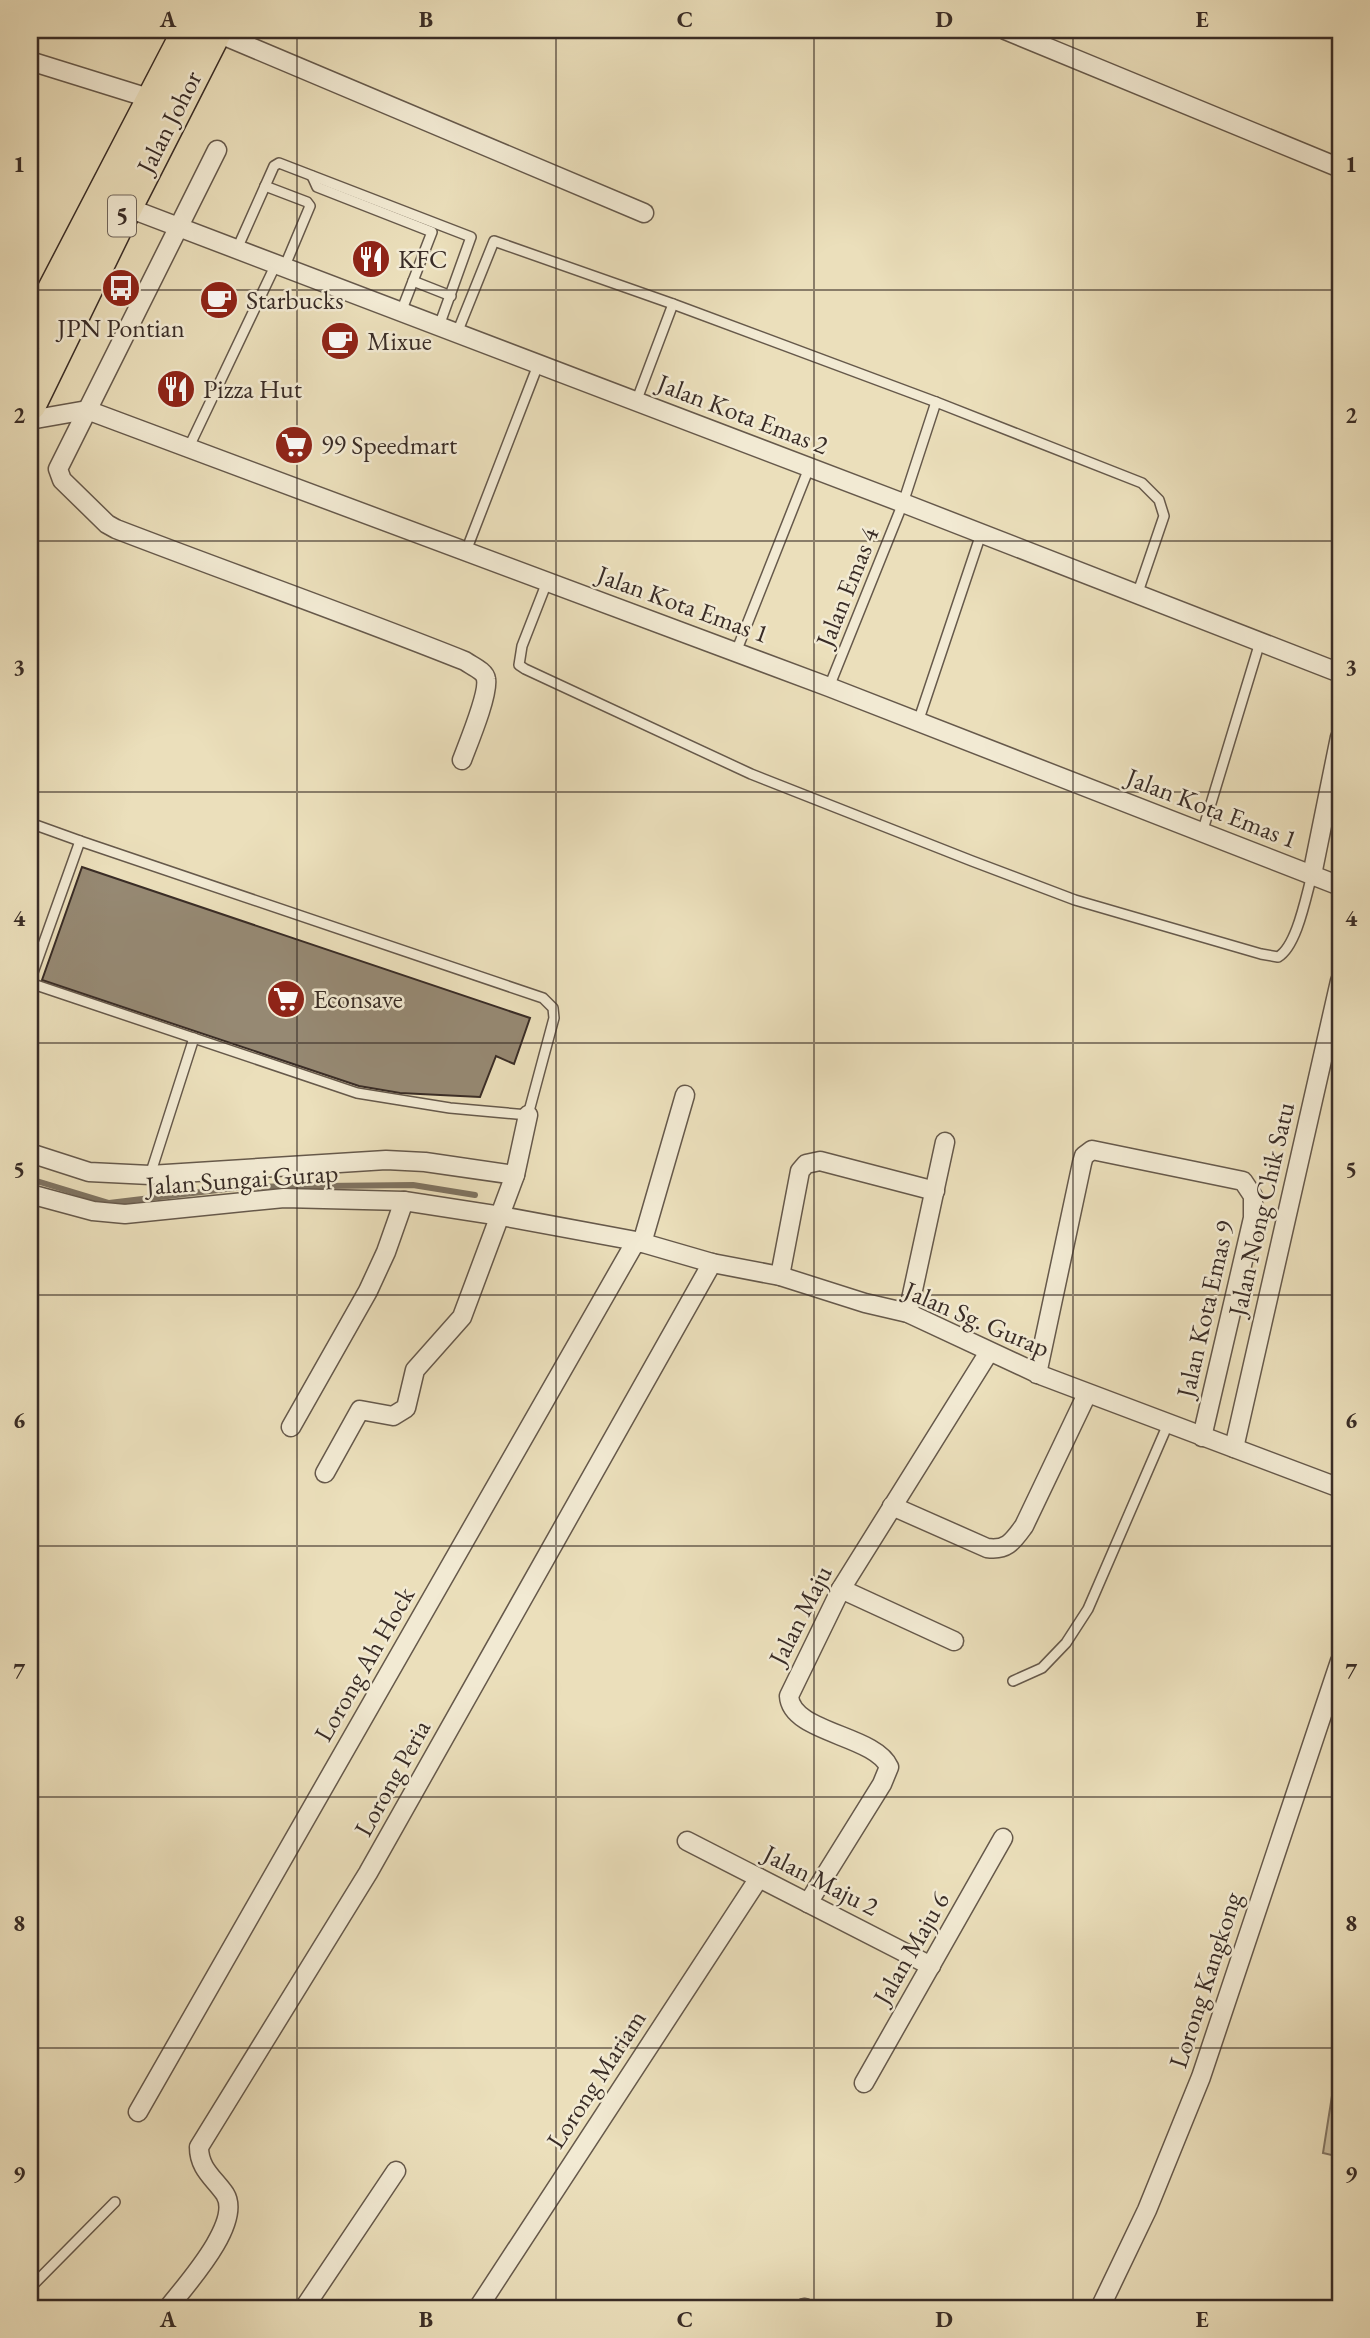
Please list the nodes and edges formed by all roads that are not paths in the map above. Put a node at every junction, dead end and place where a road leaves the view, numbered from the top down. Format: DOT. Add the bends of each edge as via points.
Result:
graph roads {
  1 [pos="207,30"];
  2 [pos="1005,30"];
  3 [pos="30,61"];
  4 [pos="152,99"];
  5 [pos="217,150"];
  6 [pos="1340,168"];
  7 [pos="312,176"];
  8 [pos="265,186"];
  9 [pos="126,207"];
  10 [pos="644,213"];
  11 [pos="179,228"];
  12 [pos="237,249"];
  13 [pos="280,266"];
  14 [pos="413,281"];
  15 [pos="451,296"];
  16 [pos="673,304"];
  17 [pos="401,312"];
  18 [pos="439,326"];
  19 [pos="457,333"];
  20 [pos="30,335"];
  21 [pos="538,365"];
  22 [pos="636,402"];
  23 [pos="936,402"];
  24 [pos="30,404"];
  25 [pos="87,410"];
  26 [pos="30,420"];
  27 [pos="188,449"];
  28 [pos="809,468"];
  29 [pos="903,503"];
  30 [pos="981,534"];
  31 [pos="466,551"];
  32 [pos="547,582"];
  33 [pos="1137,594"];
  34 [pos="1260,642"];
  35 [pos="736,652"];
  36 [pos="1340,673"];
  37 [pos="830,687"];
  38 [pos="918,722"];
  39 [pos="1340,737"];
  40 [pos="462,761"];
  41 [pos="30,823"];
  42 [pos="1202,833"];
  43 [pos="80,841"];
  44 [pos="1312,875"];
  45 [pos="1340,886"];
  46 [pos="1340,981"];
  47 [pos="30,982"];
  48 [pos="194,1038"];
  49 [pos="685,1095"];
  50 [pos="527,1115"];
  51 [pos="945,1142"];
  52 [pos="30,1153"];
  53 [pos="150,1175"];
  54 [pos="515,1175"];
  55 [pos="935,1191"];
  56 [pos="30,1194"];
  57 [pos="404,1201"];
  58 [pos="501,1216"];
  59 [pos="639,1242"];
  60 [pos="712,1263"];
  61 [pos="780,1276"];
  62 [pos="908,1313"];
  63 [pos="989,1352"];
  64 [pos="1037,1374"];
  65 [pos="1087,1394"];
  66 [pos="1168,1424"];
  67 [pos="291,1427"];
  68 [pos="1202,1437"];
  69 [pos="1234,1448"];
  70 [pos="325,1473"];
  71 [pos="1340,1488"];
  72 [pos="892,1506"];
  73 [pos="841,1589"];
  74 [pos="954,1641"];
  75 [pos="1340,1661"];
  76 [pos="1013,1681"];
  77 [pos="1003,1838"];
  78 [pos="687,1841"];
  79 [pos="759,1878"];
  80 [pos="808,1903"];
  81 [pos="931,1966"];
  82 [pos="864,2083"];
  83 [pos="138,2112"];
  84 [pos="396,2171"];
  85 [pos="115,2202"];
  86 [pos="30,2288"];
  87 [pos="168,2308"];
  88 [pos="304,2308"];
  89 [pos="478,2308"];
  90 [pos="1100,2308"];
  1 -- 4 [label="highway, Jalan Johor / 5"];
  1 -- 9 [label="highway, Jalan Johor / 5"];
  1 -- 10 [label="street"];
  2 -- 6 [label="street"];
  3 -- 4 [label="street"];
  4 -- 20 [label="highway, Jalan Johor / 5"];
  5 -- 11 [label="street"];
  7 -- 8 [label="lane" via="276,163"];
  7 -- 14 [label="lane" via="317,187 431,230"];
  7 -- 15 [label="lane" via="471,237"];
  8 -- 12 [label="lane"];
  8 -- 13 [label="lane" via="310,206"];
  9 -- 11 [label="street, Jalan Kota Emas 2"];
  9 -- 24 [label="highway, Jalan Johor / 5"];
  11 -- 12 [label="street, Jalan Kota Emas 2"];
  11 -- 25 [label="street"];
  12 -- 13 [label="street, Jalan Kota Emas 2"];
  13 -- 17 [label="street, Jalan Kota Emas 2"];
  13 -- 27 [label="lane"];
  14 -- 15 [label="lane"];
  14 -- 17 [label="lane"];
  15 -- 18 [label="lane"];
  16 -- 19 [label="lane" via="495,241"];
  16 -- 22 [label="lane"];
  16 -- 23 [label="lane"];
  17 -- 18 [label="street, Jalan Kota Emas 2"];
  18 -- 19 [label="street, Jalan Kota Emas 2"];
  19 -- 21 [label="street, Jalan Kota Emas 2"];
  21 -- 22 [label="street, Jalan Kota Emas 2"];
  21 -- 31 [label="lane"];
  22 -- 28 [label="street, Jalan Kota Emas 2"];
  23 -- 29 [label="lane, Jalan Emas 4"];
  23 -- 33 [label="lane" via="1142,483 1159,500 1164,516"];
  25 -- 26 [label="street"];
  25 -- 27 [label="street, Jalan Kota Emas 1"];
  25 -- 40 [label="street" via="58,475 107,524 428,646 484,675 487,683 482,704"];
  27 -- 31 [label="street, Jalan Kota Emas 1"];
  28 -- 29 [label="street, Jalan Kota Emas 2"];
  28 -- 35 [label="lane"];
  29 -- 30 [label="street, Jalan Kota Emas 2"];
  29 -- 37 [label="lane, Jalan Emas 4"];
  30 -- 33 [label="street, Jalan Kota Emas 2"];
  30 -- 38 [label="lane"];
  31 -- 32 [label="street, Jalan Kota Emas 1"];
  32 -- 35 [label="street, Jalan Kota Emas 1"];
  32 -- 44 [label="lane" via="522,646 519,665 525,670 751,774 972,861 1075,900 1278,957 1296,928"];
  33 -- 34 [label="street, Jalan Kota Emas 2"];
  34 -- 36 [label="street, Jalan Kota Emas 2"];
  34 -- 42 [label="lane"];
  35 -- 37 [label="street, Jalan Kota Emas 1"];
  37 -- 38 [label="street, Jalan Kota Emas 1"];
  38 -- 42 [label="street, Jalan Kota Emas 1"];
  39 -- 44 [label="street"];
  41 -- 43 [label="lane"];
  42 -- 44 [label="street, Jalan Kota Emas 1"];
  43 -- 47 [label="lane"];
  43 -- 50 [label="lane" via="543,998 554,1008 554,1018"];
  44 -- 45 [label="street, Jalan Kota Emas 1"];
  46 -- 69 [label="street, Jalan Nong Chik Satu"];
  47 -- 48 [label="lane"];
  48 -- 50 [label="lane" via="356,1093"];
  48 -- 53 [label="lane"];
  49 -- 59 [label="street, Lorong Ah Hock"];
  50 -- 54 [label="street"];
  51 -- 55 [label="street"];
  52 -- 53 [label="street" via="89,1172"];
  53 -- 54 [label="street" via="386,1160"];
  54 -- 58 [label="street"];
  55 -- 61 [label="street" via="820,1161 806,1164 800,1171"];
  55 -- 62 [label="street"];
  56 -- 57 [label="street, Jalan Sungai Gurap" via="93,1211 125,1214 284,1198"];
  57 -- 58 [label="street, Jalan Sungai Gurap"];
  57 -- 67 [label="street" via="368,1291"];
  58 -- 59 [label="street, Jalan Sg. Gurap"];
  58 -- 70 [label="street" via="462,1317 415,1370 407,1408 393,1416 360,1410"];
  59 -- 60 [label="street, Jalan Sg. Gurap"];
  59 -- 83 [label="street, Lorong Ah Hock"];
  60 -- 61 [label="street, Jalan Sg. Gurap"];
  60 -- 87 [label="street, Lorong Peria" via="368,1873 199,2147 202,2165 225,2194 230,2209 198,2272"];
  61 -- 62 [label="street, Jalan Sg. Gurap"];
  62 -- 63 [label="street, Jalan Sg. Gurap"];
  63 -- 64 [label="street, Jalan Sg. Gurap"];
  63 -- 72 [label="street, Jalan Maju"];
  64 -- 65 [label="street, Jalan Sg. Gurap"];
  64 -- 68 [label="street, Jalan Kota Emas 9" via="1088,1152 1243,1181 1253,1196 1253,1218"];
  65 -- 66 [label="street, Jalan Sg. Gurap"];
  65 -- 72 [label="street" via="1024,1526 1006,1548 987,1548"];
  66 -- 68 [label="street, Jalan Sg. Gurap"];
  66 -- 76 [label="lane" via="1088,1609 1066,1643 1042,1668"];
  68 -- 69 [label="street, Jalan Sg. Gurap"];
  69 -- 71 [label="street, Jalan Sg. Gurap"];
  72 -- 73 [label="street, Jalan Maju"];
  73 -- 74 [label="street"];
  73 -- 80 [label="street, Jalan Maju" via="789,1703 802,1718 869,1750 889,1767"];
  75 -- 90 [label="street, Lorong Kangkong" via="1201,2077"];
  77 -- 81 [label="street, Jalan Maju 6"];
  78 -- 79 [label="street, Jalan Maju 2"];
  79 -- 80 [label="street, Jalan Maju 2"];
  79 -- 89 [label="street, Lorong Mariam"];
  80 -- 81 [label="street, Jalan Maju 2"];
  81 -- 82 [label="street, Jalan Maju 6"];
  84 -- 88 [label="street"];
  85 -- 86 [label="lane"];
}
